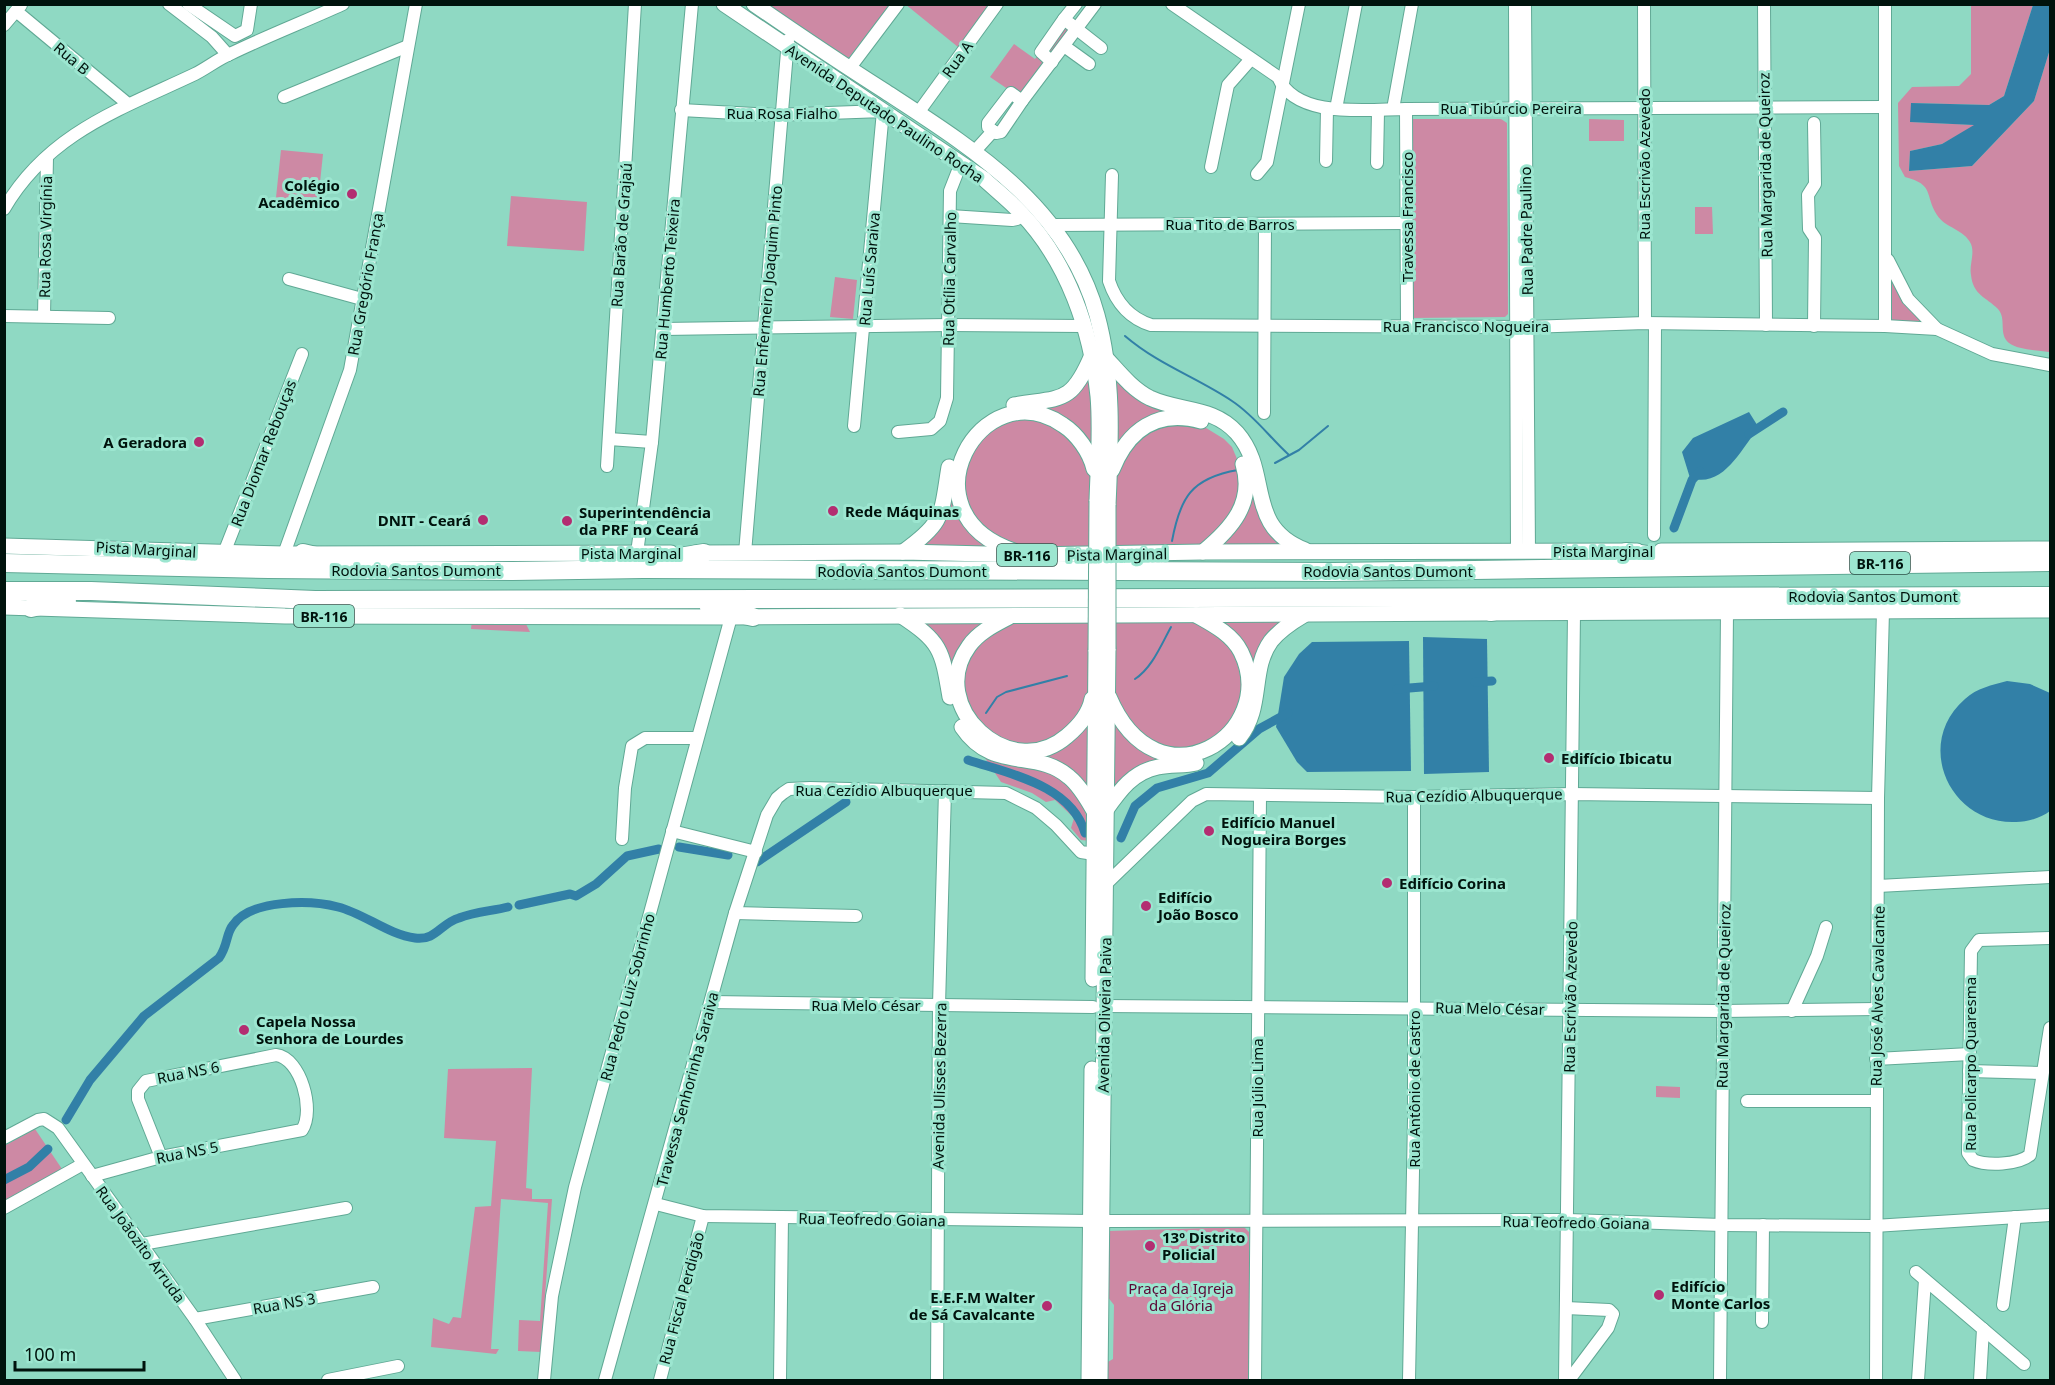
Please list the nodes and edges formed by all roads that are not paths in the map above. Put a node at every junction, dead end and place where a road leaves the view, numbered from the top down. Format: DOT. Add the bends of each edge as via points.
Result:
graph roads {
  1 [pos="169,4"];
  2 [pos="188,4"];
  3 [pos="251,4"];
  4 [pos="344,4"];
  5 [pos="416,4"];
  6 [pos="635,4"];
  7 [pos="692,4"];
  8 [pos="724,4"];
  9 [pos="754,4"];
  10 [pos="898,4"];
  11 [pos="997,4"];
  12 [pos="1076,4"];
  13 [pos="1095,4"];
  14 [pos="1172,4"];
  15 [pos="1356,4"];
  16 [pos="1412,4"];
  17 [pos="1515,4"];
  18 [pos="1525,4"];
  19 [pos="1644,4"];
  20 [pos="1764,4"];
  21 [pos="1885,4"];
  22 [pos="1298,5"];
  23 [pos="19,8"];
  24 [pos="1065,19"];
  25 [pos="4,25"];
  26 [pos="790,29"];
  27 [pos="1077,29"];
  28 [pos="408,46"];
  29 [pos="786,46"];
  30 [pos="1064,46"];
  31 [pos="1101,48"];
  32 [pos="228,54"];
  33 [pos="1520,54"];
  34 [pos="1251,59"];
  35 [pos="1052,63"];
  36 [pos="1089,64"];
  37 [pos="849,69"];
  38 [pos="1282,88"];
  39 [pos="284,97"];
  40 [pos="128,104"];
  41 [pos="1884,107"];
  42 [pos="1644,108"];
  43 [pos="1764,108"];
  44 [pos="1332,109"];
  45 [pos="1393,109"];
  46 [pos="1406,109"];
  47 [pos="681,110"];
  48 [pos="1519,110"];
  49 [pos="883,111"];
  50 [pos="1378,112"];
  51 [pos="918,113"];
  52 [pos="783,115"];
  53 [pos="1814,123"];
  54 [pos="974,152"];
  55 [pos="47,158"];
  56 [pos="1326,161"];
  57 [pos="961,163"];
  58 [pos="1377,163"];
  59 [pos="1211,167"];
  60 [pos="1257,174"];
  61 [pos="1112,175"];
  62 [pos="4,209"];
  63 [pos="1021,212"];
  64 [pos="950,216"];
  65 [pos="1407,223"];
  66 [pos="1265,224"];
  67 [pos="1053,225"];
  68 [pos="1110,225"];
  69 [pos="1887,257"];
  70 [pos="289,279"];
  71 [pos="362,299"];
  72 [pos="4,316"];
  73 [pos="44,316"];
  74 [pos="109,318"];
  75 [pos="1650,323"];
  76 [pos="949,324"];
  77 [pos="1766,325"];
  78 [pos="864,326"];
  79 [pos="1083,326"];
  80 [pos="1264,326"];
  81 [pos="1407,326"];
  82 [pos="1816,326"];
  83 [pos="1885,326"];
  84 [pos="1522,327"];
  85 [pos="663,329"];
  86 [pos="762,329"];
  87 [pos="1937,329"];
  88 [pos="302,354"];
  89 [pos="1099,357"];
  90 [pos="2050,365"];
  91 [pos="1264,413"];
  92 [pos="854,426"];
  93 [pos="898,432"];
  94 [pos="609,439"];
  95 [pos="652,442"];
  96 [pos="607,466"];
  97 [pos="1103,480"];
  98 [pos="1654,535"];
  99 [pos="4,546"];
  100 [pos="2020,549"];
  101 [pos="2050,549"];
  102 [pos="1523,551"];
  103 [pos="903,552"];
  104 [pos="1203,552"];
  105 [pos="1626,552"];
  106 [pos="224,553"];
  107 [pos="637,553"];
  108 [pos="704,553"];
  109 [pos="745,553"];
  110 [pos="1313,553"];
  111 [pos="284,554"];
  112 [pos="303,554"];
  113 [pos="1028,555"];
  114 [pos="2050,562"];
  115 [pos="4,563"];
  116 [pos="1946,563"];
  117 [pos="1733,568"];
  118 [pos="611,569"];
  119 [pos="384,570"];
  120 [pos="4,591"];
  121 [pos="91,591"];
  122 [pos="2050,596"];
  123 [pos="688,600"];
  124 [pos="1574,604"];
  125 [pos="4,607"];
  126 [pos="31,608"];
  127 [pos="2050,610"];
  128 [pos="1883,611"];
  129 [pos="1491,612"];
  130 [pos="1726,612"];
  131 [pos="1193,613"];
  132 [pos="900,615"];
  133 [pos="1013,615"];
  134 [pos="1304,615"];
  135 [pos="753,617"];
  136 [pos="731,618"];
  137 [pos="1102,650"];
  138 [pos="1101,688"];
  139 [pos="696,738"];
  140 [pos="945,791"];
  141 [pos="1572,794"];
  142 [pos="1727,795"];
  143 [pos="1260,796"];
  144 [pos="1413,797"];
  145 [pos="1878,798"];
  146 [pos="1100,810"];
  147 [pos="672,831"];
  148 [pos="622,839"];
  149 [pos="756,852"];
  150 [pos="1094,854"];
  151 [pos="2050,877"];
  152 [pos="1106,884"];
  153 [pos="1878,886"];
  154 [pos="735,914"];
  155 [pos="856,916"];
  156 [pos="1826,927"];
  157 [pos="2050,938"];
  158 [pos="711,1002"];
  159 [pos="939,1005"];
  160 [pos="1098,1006"];
  161 [pos="1415,1007"];
  162 [pos="1257,1008"];
  163 [pos="1570,1009"];
  164 [pos="1877,1010"];
  165 [pos="1722,1011"];
  166 [pos="1792,1011"];
  167 [pos="2050,1028"];
  168 [pos="1970,1054"];
  169 [pos="1876,1059"];
  170 [pos="1969,1071"];
  171 [pos="2042,1072"];
  172 [pos="1748,1101"];
  173 [pos="1875,1101"];
  174 [pos="284,1135"];
  175 [pos="4,1138"];
  176 [pos="161,1157"];
  177 [pos="83,1164"];
  178 [pos="92,1176"];
  179 [pos="656,1204"];
  180 [pos="4,1208"];
  181 [pos="346,1208"];
  182 [pos="2050,1215"];
  183 [pos="703,1216"];
  184 [pos="782,1217"];
  185 [pos="2015,1217"];
  186 [pos="1568,1220"];
  187 [pos="938,1221"];
  188 [pos="1096,1221"];
  189 [pos="1256,1221"];
  190 [pos="1413,1222"];
  191 [pos="1722,1226"];
  192 [pos="1763,1226"];
  193 [pos="1874,1226"];
  194 [pos="142,1244"];
  195 [pos="373,1287"];
  196 [pos="2003,1305"];
  197 [pos="1566,1308"];
  198 [pos="195,1319"];
  199 [pos="1762,1322"];
  200 [pos="1983,1329"];
  201 [pos="2024,1364"];
  202 [pos="398,1366"];
  203 [pos="235,1380"];
  204 [pos="328,1380"];
  205 [pos="544,1380"];
  206 [pos="605,1380"];
  207 [pos="660,1380"];
  208 [pos="780,1380"];
  209 [pos="937,1380"];
  210 [pos="1089,1380"];
  211 [pos="1100,1380"];
  212 [pos="1255,1380"];
  213 [pos="1410,1380"];
  214 [pos="1567,1380"];
  215 [pos="1720,1380"];
  216 [pos="1876,1380"];
  217 [pos="1918,1380"];
  218 [pos="1980,1380"];
  1 -- 32 [label="street"];
  2 -- 3 [label="street" via="234,36 247,30"];
  4 -- 32 [label="street"];
  5 -- 28 [label="street, Rua Gregório França"];
  6 -- 94 [label="street, Rua Barão de Grajaú"];
  7 -- 47 [label="street, Rua Humberto Teixeira"];
  8 -- 29 [label="main road, Avenida Deputado Paulino Rocha"];
  9 -- 26 [label="main road, Avenida Deputado Paulino Rocha"];
  10 -- 37 [label="street"];
  11 -- 51 [label="street, Rua A"];
  12 -- 24 [label="street"];
  13 -- 27 [label="street"];
  14 -- 34 [label="street, Rua Tibúrcio Pereira"];
  15 -- 44 [label="street"];
  16 -- 45 [label="street"];
  17 -- 33 [label="street, Rua Padre Paulino"];
  18 -- 33 [label="street, Rua Padre Paulino"];
  19 -- 42 [label="street, Rua Escrivão Azevedo"];
  20 -- 43 [label="street, Rua Margarida de Queiroz"];
  21 -- 41 [label="street"];
  22 -- 38 [label="street"];
  23 -- 25 [label="street"];
  23 -- 40 [label="street, Rua B"];
  24 -- 27 [label="street"];
  24 -- 35 [label="street" via="1041,52"];
  26 -- 29 [label="street, Rua Enfermeiro Joaquim Pinto"];
  26 -- 37 [label="main road, Avenida Deputado Paulino Rocha"];
  27 -- 30 [label="street"];
  27 -- 31 [label="street"];
  28 -- 39 [label="street"];
  28 -- 71 [label="street, Rua Gregório França"];
  29 -- 49 [label="main road, Avenida Deputado Paulino Rocha"];
  29 -- 52 [label="street, Rua Enfermeiro Joaquim Pinto"];
  30 -- 35 [label="street"];
  30 -- 36 [label="street"];
  32 -- 40 [label="street" via="196,74"];
  33 -- 48 [label="street, Rua Padre Paulino"];
  34 -- 38 [label="street, Rua Tibúrcio Pereira" via="1278,77"];
  34 -- 59 [label="street" via="1228,85"];
  35 -- 54 [label="street" via="1001,132 993,131"];
  37 -- 51 [label="main road, Avenida Deputado Paulino Rocha"];
  38 -- 44 [label="street, Rua Tibúrcio Pereira" via="1298,98"];
  38 -- 60 [label="street" via="1267,162"];
  40 -- 55 [label="street" via="97,119"];
  41 -- 43 [label="street, Rua Tibúrcio Pereira"];
  41 -- 69 [label="street"];
  42 -- 43 [label="street, Rua Tibúrcio Pereira"];
  42 -- 48 [label="street, Rua Tibúrcio Pereira"];
  42 -- 75 [label="street, Rua Escrivão Azevedo"];
  43 -- 77 [label="street, Rua Margarida de Queiroz"];
  44 -- 50 [label="street, Rua Tibúrcio Pereira"];
  44 -- 56 [label="street"];
  45 -- 46 [label="street, Rua Tibúrcio Pereira"];
  45 -- 50 [label="street, Rua Tibúrcio Pereira"];
  46 -- 48 [label="street, Rua Tibúrcio Pereira"];
  46 -- 65 [label="street, Travessa Francisco"];
  47 -- 52 [label="street, Rua Rosa Fialho"];
  47 -- 85 [label="street, Rua Humberto Teixeira"];
  48 -- 84 [label="street, Rua Padre Paulino"];
  49 -- 52 [label="street, Rua Rosa Fialho"];
  49 -- 57 [label="main road, Avenida Deputado Paulino Rocha"];
  49 -- 78 [label="street, Rua Luís Saraiva"];
  50 -- 58 [label="street"];
  51 -- 54 [label="main road, Avenida Deputado Paulino Rocha"];
  52 -- 86 [label="street, Rua Enfermeiro Joaquim Pinto"];
  53 -- 82 [label="street" via="1815,184 1809,195 1809,229 1815,238"];
  54 -- 67 [label="main road, Avenida Deputado Paulino Rocha" via="1019,188"];
  55 -- 62 [label="street" via="28,175"];
  55 -- 73 [label="street, Rua Rosa Virgínia"];
  57 -- 63 [label="main road, Avenida Deputado Paulino Rocha"];
  57 -- 64 [label="street, Rua Otília Carvalho" via="950,191"];
  61 -- 68 [label="street"];
  63 -- 64 [label="street" via="1012,220"];
  63 -- 79 [label="main road, Avenida Deputado Paulino Rocha" via="1066,276"];
  64 -- 76 [label="street, Rua Otília Carvalho"];
  65 -- 66 [label="street, Rua Tito de Barros"];
  65 -- 81 [label="street, Travessa Francisco"];
  66 -- 68 [label="street, Rua Tito de Barros"];
  66 -- 80 [label="street"];
  67 -- 68 [label="street, Rua Tito de Barros"];
  67 -- 89 [label="main road, Avenida Deputado Paulino Rocha" via="1086,284 1097,315"];
  68 -- 80 [label="street, Rua Francisco Nogueira" via="1108,275 1114,296 1138,319 1151,325"];
  69 -- 83 [label="street"];
  69 -- 87 [label="street" via="1908,299"];
  70 -- 71 [label="street"];
  71 -- 111 [label="street, Rua Gregório França" via="350,370"];
  72 -- 73 [label="street"];
  73 -- 74 [label="street"];
  75 -- 77 [label="street, Rua Francisco Nogueira"];
  75 -- 84 [label="street, Rua Francisco Nogueira"];
  75 -- 98 [label="street, Rua Escrivão Azevedo"];
  76 -- 78 [label="street"];
  76 -- 79 [label="street"];
  76 -- 93 [label="street, Rua Otília Carvalho" via="947,398 940,421 932,429"];
  77 -- 82 [label="street, Rua Francisco Nogueira"];
  78 -- 86 [label="street"];
  78 -- 92 [label="street, Rua Luís Saraiva"];
  79 -- 89 [label="main road, Avenida Deputado Paulino Rocha"];
  80 -- 81 [label="street, Rua Francisco Nogueira"];
  80 -- 91 [label="street"];
  81 -- 84 [label="street, Rua Francisco Nogueira"];
  82 -- 83 [label="street"];
  83 -- 87 [label="street"];
  84 -- 102 [label="street, Rua Padre Paulino"];
  85 -- 86 [label="street"];
  85 -- 95 [label="street, Rua Humberto Teixeira"];
  86 -- 109 [label="street, Rua Enfermeiro Joaquim Pinto"];
  87 -- 90 [label="street" via="1992,354"];
  88 -- 106 [label="street, Rua Diomar Rebouças"];
  89 -- 97 [label="main road, Avenida Deputado Paulino Rocha" via="1111,391"];
  89 -- 103 [label="main road" via="1077,385 1061,397 997,409 969,428 951,456 940,518 926,535"];
  89 -- 110 [label="main road" via="1142,394 1208,413 1233,429 1253,462 1260,503 1270,523 1288,542"];
  94 -- 95 [label="street"];
  94 -- 96 [label="street, Rua Barão de Grajaú"];
  95 -- 107 [label="street, Rua Humberto Teixeira"];
  97 -- 104 [label="main road" via="1127,440 1153,422 1183,417 1217,428 1240,454 1247,488 1234,524"];
  97 -- 113 [label="main road" via="1072,432 1053,418 1016,414 996,420 978,433 963,453 956,474 963,511 983,536"];
  97 -- 137 [label="main road, Avenida Deputado Paulino Rocha, bridge"];
  99 -- 106 [label="main road, Pista Marginal / BR-116"];
  100 -- 101 [label="main road, Pista Marginal / BR-116"];
  100 -- 105 [label="main road, Pista Marginal / BR-116"];
  100 -- 116 [label="highway"];
  102 -- 105 [label="main road, Pista Marginal / BR-116"];
  102 -- 110 [label="main road, Pista Marginal / BR-116"];
  103 -- 109 [label="main road, Pista Marginal / BR-116"];
  103 -- 113 [label="main road, Pista Marginal / BR-116"];
  104 -- 110 [label="main road, Pista Marginal / BR-116"];
  104 -- 113 [label="main road, Pista Marginal / BR-116"];
  105 -- 117 [label="highway"];
  106 -- 111 [label="main road, Pista Marginal / BR-116"];
  107 -- 108 [label="main road, Pista Marginal / BR-116"];
  107 -- 112 [label="main road, Pista Marginal / BR-116"];
  108 -- 109 [label="main road, Pista Marginal / BR-116"];
  108 -- 118 [label="highway"];
  111 -- 112 [label="main road, Pista Marginal / BR-116"];
  112 -- 119 [label="highway"];
  114 -- 116 [label="highway, Rodovia Santos Dumont / BR-116"];
  115 -- 119 [label="highway, Rodovia Santos Dumont / BR-116"];
  116 -- 117 [label="highway, Rodovia Santos Dumont / BR-116" via="1814,563"];
  117 -- 118 [label="highway, Rodovia Santos Dumont / BR-116" via="1334,572"];
  118 -- 119 [label="highway, Rodovia Santos Dumont / BR-116"];
  120 -- 121 [label="highway, Rodovia Santos Dumont / BR-116"];
  121 -- 123 [label="highway, Rodovia Santos Dumont / BR-116" via="315,600"];
  121 -- 126 [label="highway"];
  122 -- 124 [label="highway, Rodovia Santos Dumont / BR-116"];
  123 -- 124 [label="highway, Rodovia Santos Dumont / BR-116"];
  123 -- 135 [label="highway"];
  124 -- 129 [label="highway"];
  124 -- 130 [label="main road, BR-116"];
  124 -- 141 [label="street, Rua Escrivão Azevedo"];
  125 -- 126 [label="main road, BR-116"];
  126 -- 136 [label="main road, BR-116" via="285,616"];
  127 -- 128 [label="main road, BR-116"];
  128 -- 130 [label="main road, BR-116"];
  128 -- 145 [label="street, Rua José Alves Cavalcante"];
  129 -- 134 [label="main road, BR-116"];
  130 -- 142 [label="street, Rua Margarida de Queiroz"];
  131 -- 133 [label="main road, BR-116"];
  131 -- 134 [label="main road, BR-116"];
  131 -- 138 [label="main road" via="1223,632 1242,654 1247,696 1240,718 1228,735 1201,752 1159,752 1125,728"];
  132 -- 133 [label="main road, BR-116"];
  132 -- 135 [label="main road, BR-116"];
  132 -- 146 [label="main road" via="934,641 946,667 953,711 975,742 1000,757 1047,765 1061,772"];
  133 -- 138 [label="main road" via="978,636 966,651 960,668 960,701 978,732 1016,750 1029,752 1050,746 1063,740 1081,722"];
  134 -- 146 [label="main road" via="1270,643 1260,668 1255,710 1236,740 1206,761 1158,767 1138,774"];
  135 -- 136 [label="main road, BR-116"];
  136 -- 139 [label="street, Rua Pedro Luiz Sobrinho"];
  137 -- 138 [label="main road, Avenida Oliveira Paiva"];
  138 -- 146 [label="main road, Avenida Oliveira Paiva"];
  139 -- 147 [label="street, Rua Pedro Luiz Sobrinho"];
  139 -- 148 [label="street" via="645,738 632,746"];
  140 -- 149 [label="street, Rua Cezídio Albuquerque" via="789,789 771,806"];
  140 -- 150 [label="street, Rua Cezídio Albuquerque" via="994,791 1024,800 1056,825 1081,852"];
  140 -- 159 [label="street, Avenida Ulisses Bezerra"];
  141 -- 142 [label="street, Rua Cezídio Albuquerque"];
  141 -- 144 [label="street, Rua Cezídio Albuquerque"];
  141 -- 163 [label="street, Rua Escrivão Azevedo"];
  142 -- 145 [label="street, Rua Cezídio Albuquerque"];
  142 -- 165 [label="street, Rua Margarida de Queiroz"];
  143 -- 144 [label="street, Rua Cezídio Albuquerque"];
  143 -- 152 [label="street, Rua Cezídio Albuquerque" via="1199,796"];
  143 -- 162 [label="street, Rua Júlio Lima"];
  144 -- 161 [label="street, Rua Antônio de Castro"];
  145 -- 153 [label="street, Rua José Alves Cavalcante"];
  146 -- 150 [label="main road, Avenida Oliveira Paiva"];
  146 -- 152 [label="main road, Avenida Oliveira Paiva"];
  147 -- 149 [label="street"];
  147 -- 205 [label="street, Rua Pedro Luiz Sobrinho" via="559,1256"];
  149 -- 154 [label="street, Rua Cezídio Albuquerque"];
  150 -- 160 [label="main road, Avenida Oliveira Paiva"];
  151 -- 153 [label="street"];
  152 -- 160 [label="main road, Avenida Oliveira Paiva"];
  153 -- 164 [label="street, Rua José Alves Cavalcante"];
  154 -- 155 [label="street"];
  154 -- 158 [label="street, Travessa Senhorinha Saraiva"];
  156 -- 166 [label="street"];
  157 -- 168 [label="street, Rua Policarpo Quaresma" via="1979,940 1974,944 1970,962"];
  158 -- 159 [label="street, Rua Melo César"];
  158 -- 179 [label="street, Travessa Senhorinha Saraiva"];
  159 -- 160 [label="street, Rua Melo César"];
  159 -- 187 [label="street, Avenida Ulisses Bezerra"];
  160 -- 162 [label="street, Rua Melo César"];
  160 -- 188 [label="main road, Avenida Oliveira Paiva"];
  161 -- 162 [label="street, Rua Melo César"];
  161 -- 163 [label="street, Rua Melo César"];
  161 -- 190 [label="street, Rua Antônio de Castro"];
  162 -- 189 [label="street, Rua Júlio Lima"];
  163 -- 165 [label="street, Rua Melo César"];
  163 -- 186 [label="street, Rua Escrivão Azevedo"];
  164 -- 166 [label="street, Rua Melo César"];
  164 -- 169 [label="street, Rua José Alves Cavalcante"];
  165 -- 166 [label="street, Rua Melo César"];
  165 -- 191 [label="street, Rua Margarida de Queiroz"];
  167 -- 171 [label="street"];
  168 -- 169 [label="street"];
  168 -- 170 [label="street, Rua Policarpo Quaresma"];
  169 -- 173 [label="street, Rua José Alves Cavalcante"];
  170 -- 171 [label="street"];
  170 -- 171 [label="street, Rua Policarpo Quaresma" via="1970,1157 1976,1161 2014,1162 2024,1160 2032,1150"];
  172 -- 173 [label="street"];
  173 -- 193 [label="street, Rua José Alves Cavalcante"];
  174 -- 176 [label="street, Rua NS 5"];
  174 -- 176 [label="street, Rua NS 6" via="302,1130 307,1113 299,1077 287,1058 276,1054 143,1083 138,1099"];
  175 -- 177 [label="street, Rua Joãozito Arruda" via="44,1119 58,1128"];
  176 -- 178 [label="street, Rua NS 5"];
  177 -- 178 [label="street, Rua Joãozito Arruda"];
  177 -- 180 [label="street"];
  178 -- 194 [label="street, Rua Joãozito Arruda"];
  179 -- 183 [label="street, Rua Teofredo Goiana"];
  179 -- 206 [label="street, Travessa Senhorinha Saraiva"];
  181 -- 194 [label="street"];
  182 -- 185 [label="street, Rua Teofredo Goiana"];
  183 -- 184 [label="street, Rua Teofredo Goiana"];
  183 -- 207 [label="street, Rua Fiscal Perdigão"];
  184 -- 187 [label="street, Rua Teofredo Goiana"];
  184 -- 208 [label="street"];
  185 -- 193 [label="street, Rua Teofredo Goiana"];
  185 -- 196 [label="street"];
  186 -- 190 [label="street, Rua Teofredo Goiana"];
  186 -- 191 [label="street, Rua Teofredo Goiana"];
  186 -- 197 [label="street, Rua Escrivão Azevedo"];
  187 -- 188 [label="street, Rua Teofredo Goiana"];
  187 -- 209 [label="street, Avenida Ulisses Bezerra"];
  188 -- 189 [label="street, Rua Teofredo Goiana"];
  188 -- 210 [label="main road, Avenida Oliveira Paiva"];
  188 -- 211 [label="main road, Avenida Oliveira Paiva"];
  189 -- 190 [label="street, Rua Teofredo Goiana"];
  189 -- 212 [label="street, Rua Júlio Lima"];
  190 -- 213 [label="street, Rua Antônio de Castro"];
  191 -- 192 [label="street, Rua Teofredo Goiana"];
  191 -- 215 [label="street, Rua Margarida de Queiroz"];
  192 -- 193 [label="street, Rua Teofredo Goiana"];
  192 -- 199 [label="street"];
  193 -- 216 [label="street, Rua José Alves Cavalcante"];
  194 -- 198 [label="street, Rua Joãozito Arruda"];
  195 -- 198 [label="street, Rua NS 3"];
  197 -- 214 [label="street, Rua Escrivão Azevedo"];
  197 -- 214 [label="street" via="1609,1310 1614,1314 1608,1328"];
  198 -- 203 [label="street, Rua Joãozito Arruda"];
  200 -- 201 [label="street"];
  200 -- 217 [label="street" via="1921,1276"];
  200 -- 218 [label="street"];
  202 -- 204 [label="street"];
}
